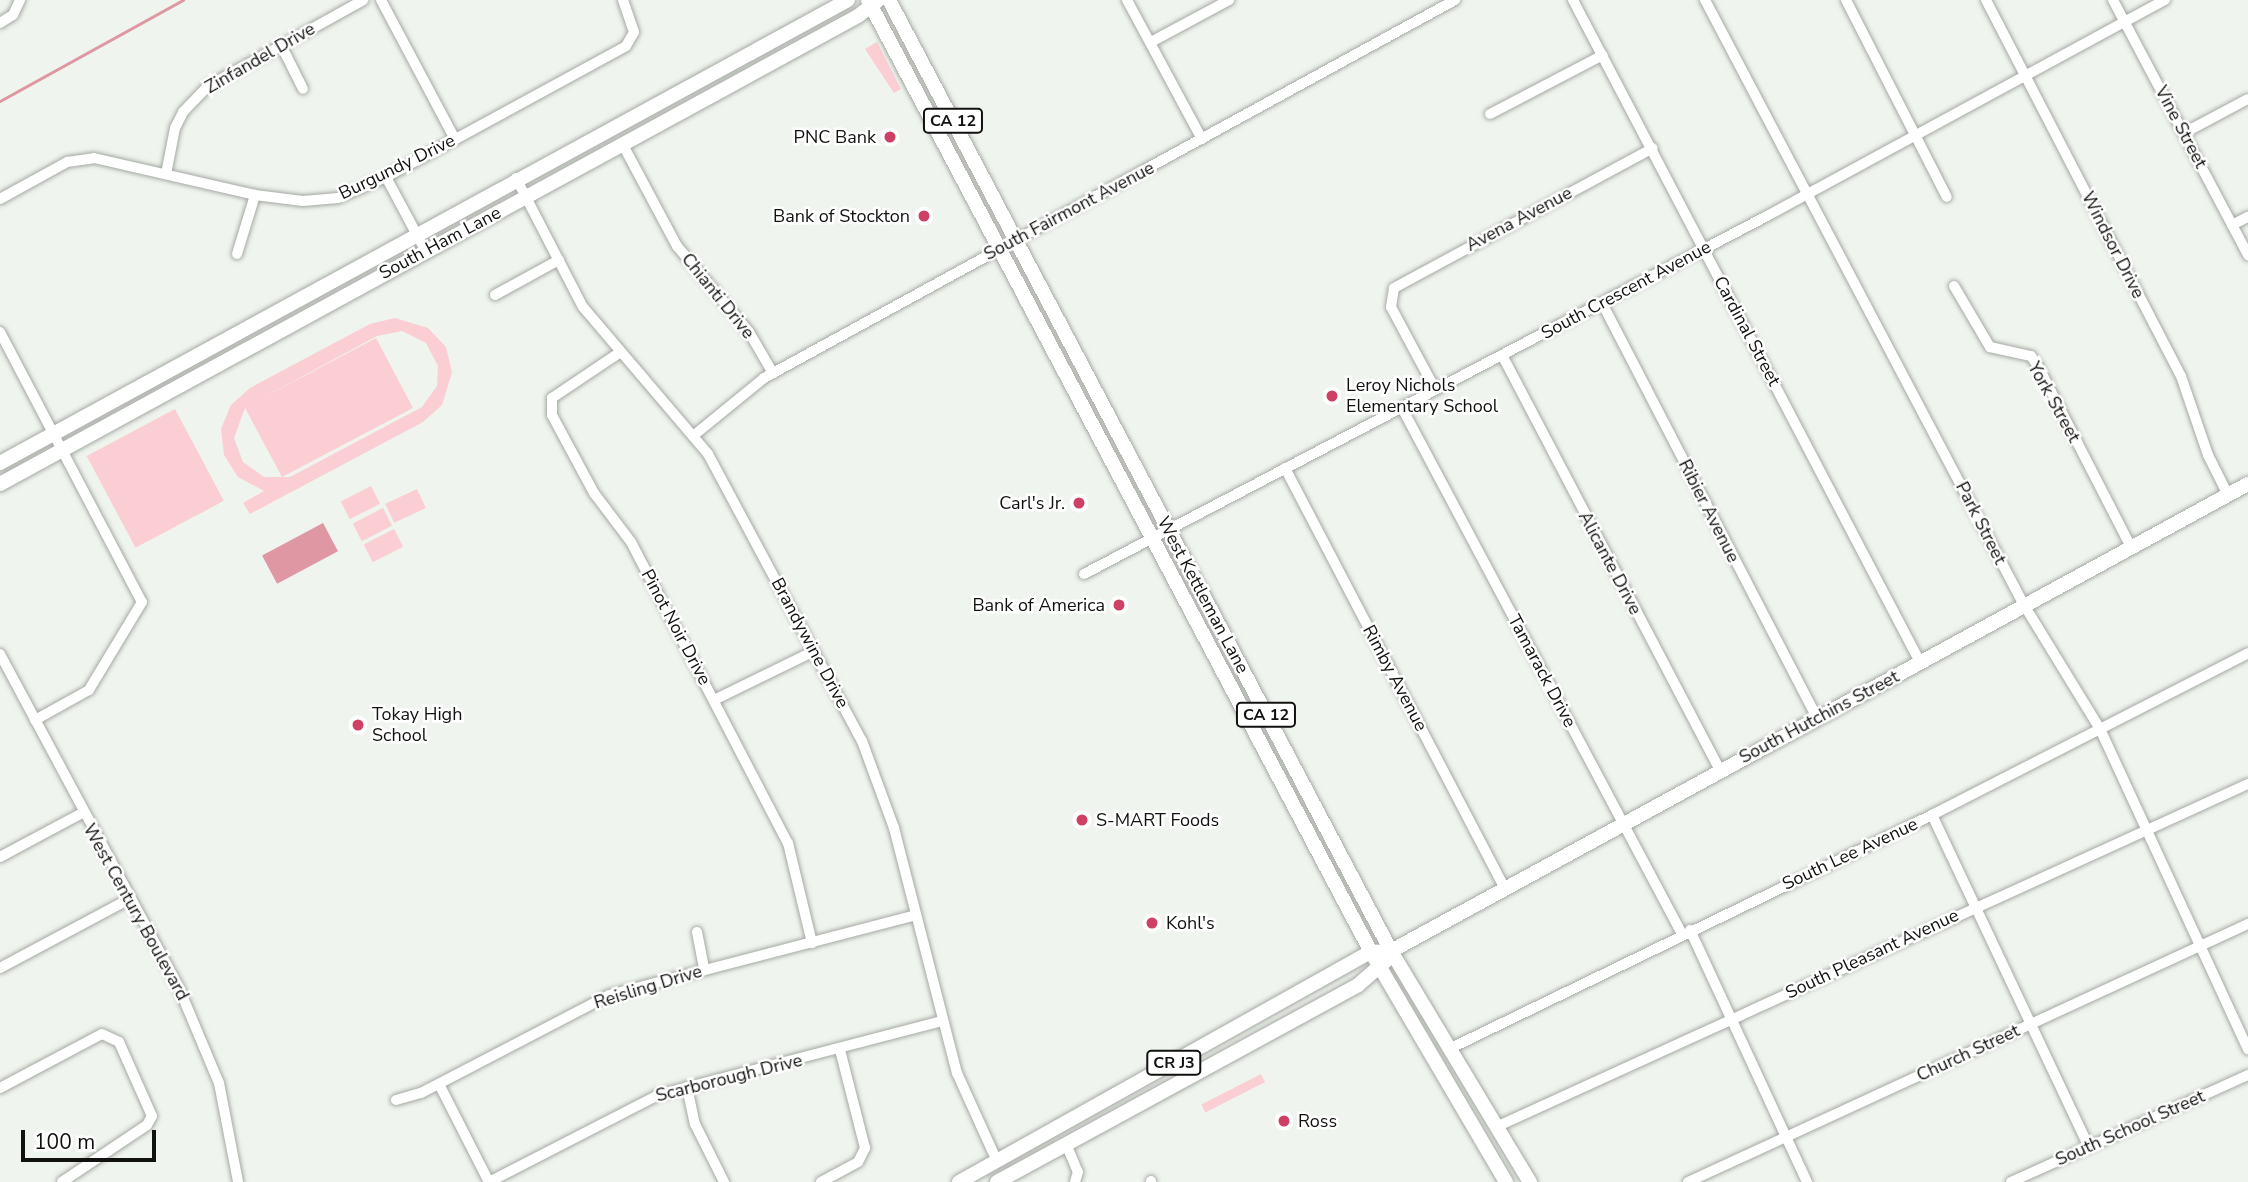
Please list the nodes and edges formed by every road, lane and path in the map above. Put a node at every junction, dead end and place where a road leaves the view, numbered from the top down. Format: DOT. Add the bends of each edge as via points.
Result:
graph roads {
  1 [pos="20,0"];
  2 [pos="363,0"];
  3 [pos="381,0"];
  4 [pos="622,0"];
  5 [pos="848,0"];
  6 [pos="889,0"];
  7 [pos="1127,0"];
  8 [pos="1229,0"];
  9 [pos="1455,0"];
  10 [pos="1573,0"];
  11 [pos="1705,0"];
  12 [pos="1846,0"];
  13 [pos="1986,0"];
  14 [pos="2113,0"];
  15 [pos="2165,0"];
  16 [pos="873,3"];
  17 [pos="2124,21"];
  18 [pos="0,23"];
  19 [pos="1151,42"];
  20 [pos="281,45"];
  21 [pos="1603,55"];
  22 [pos="2025,76"];
  23 [pos="303,89"];
  24 [pos="2248,99"];
  25 [pos="1490,114"];
  26 [pos="2184,133"];
  27 [pos="1916,135"];
  28 [pos="455,139"];
  29 [pos="1202,139"];
  30 [pos="623,145"];
  31 [pos="1653,148"];
  32 [pos="166,174"];
  33 [pos="386,177"];
  34 [pos="516,178"];
  35 [pos="1810,193"];
  36 [pos="255,195"];
  37 [pos="526,197"];
  38 [pos="1947,197"];
  39 [pos="0,199"];
  40 [pos="2248,217"];
  41 [pos="2232,225"];
  42 [pos="415,232"];
  43 [pos="1016,241"];
  44 [pos="1704,249"];
  45 [pos="425,250"];
  46 [pos="999,250"];
  47 [pos="237,254"];
  48 [pos="2248,255"];
  49 [pos="559,260"];
  50 [pos="1954,286"];
  51 [pos="495,295"];
  52 [pos="1602,303"];
  53 [pos="0,332"];
  54 [pos="620,353"];
  55 [pos="1502,355"];
  56 [pos="773,373"];
  57 [pos="1435,389"];
  58 [pos="1402,408"];
  59 [pos="54,433"];
  60 [pos="693,436"];
  61 [pos="62,449"];
  62 [pos="0,463"];
  63 [pos="1286,468"];
  64 [pos="0,484"];
  65 [pos="2248,484"];
  66 [pos="2228,495"];
  67 [pos="1169,531"];
  68 [pos="1152,541"];
  69 [pos="2132,547"];
  70 [pos="1084,573"];
  71 [pos="2024,605"];
  72 [pos="814,651"];
  73 [pos="2248,653"];
  74 [pos="0,654"];
  75 [pos="1920,662"];
  76 [pos="715,700"];
  77 [pos="1817,718"];
  78 [pos="35,720"];
  79 [pos="2099,729"];
  80 [pos="1271,764"];
  81 [pos="1720,771"];
  82 [pos="2248,784"];
  83 [pos="1304,787"];
  84 [pos="82,813"];
  85 [pos="1933,815"];
  86 [pos="1623,824"];
  87 [pos="2143,830"];
  88 [pos="0,857"];
  89 [pos="1504,887"];
  90 [pos="129,899"];
  91 [pos="1974,907"];
  92 [pos="916,915"];
  93 [pos="2248,924"];
  94 [pos="697,932"];
  95 [pos="1686,932"];
  96 [pos="812,943"];
  97 [pos="2199,946"];
  98 [pos="1391,951"];
  99 [pos="1371,953"];
  100 [pos="0,968"];
  101 [pos="704,969"];
  102 [pos="1381,970"];
  103 [pos="1732,1018"];
  104 [pos="942,1021"];
  105 [pos="2030,1024"];
  106 [pos="1237,1027"];
  107 [pos="1449,1049"];
  108 [pos="2248,1049"];
  109 [pos="840,1050"];
  110 [pos="1219,1062"];
  111 [pos="2248,1075"];
  112 [pos="439,1084"];
  113 [pos="687,1087"];
  114 [pos="0,1088"];
  115 [pos="396,1100"];
  116 [pos="1496,1127"];
  117 [pos="1786,1136"];
  118 [pos="1066,1144"];
  119 [pos="2089,1147"];
  120 [pos="997,1161"];
  121 [pos="62,1182"];
  122 [pos="238,1182"];
  123 [pos="489,1182"];
  124 [pos="724,1182"];
  125 [pos="821,1182"];
  126 [pos="959,1182"];
  127 [pos="997,1182"];
  128 [pos="1075,1182"];
  129 [pos="1506,1182"];
  130 [pos="1530,1182"];
  131 [pos="1688,1182"];
  132 [pos="1807,1182"];
  133 [pos="2011,1182"];
  1 -- 18 [label="street" via="13,15"];
  2 -- 20 [label="street, Zinfandel Drive"];
  3 -- 28 [label="street"];
  4 -- 28 [label="street, Burgundy Drive" via="634,32 631,41"];
  5 -- 34 [label="main road, South Ham Lane"];
  6 -- 43 [label="main road, West Kettleman Lane / CA 12"];
  7 -- 19 [label="street"];
  8 -- 19 [label="street"];
  9 -- 29 [label="street, South Fairmont Avenue"];
  10 -- 21 [label="street, Cardinal Street"];
  11 -- 35 [label="street, Park Street"];
  12 -- 27 [label="street"];
  13 -- 22 [label="street, Windsor Drive"];
  14 -- 17 [label="street, Vine Street"];
  15 -- 17 [label="street, South Crescent Avenue"];
  16 -- 30 [label="main road, South Ham Lane"];
  16 -- 46 [label="main road, West Kettleman Lane / CA 12"];
  17 -- 22 [label="street, South Crescent Avenue"];
  17 -- 26 [label="street, Vine Street"];
  19 -- 29 [label="street"];
  20 -- 23 [label="street"];
  20 -- 32 [label="street, Zinfandel Drive" via="193,99 175,128"];
  21 -- 25 [label="street"];
  21 -- 31 [label="street, Cardinal Street"];
  22 -- 27 [label="street, South Crescent Avenue"];
  22 -- 66 [label="street, Windsor Drive" via="2181,376 2208,455"];
  24 -- 26 [label="street"];
  26 -- 41 [label="street, Vine Street"];
  27 -- 35 [label="street, South Crescent Avenue"];
  27 -- 38 [label="street"];
  28 -- 33 [label="street, Burgundy Drive"];
  29 -- 43 [label="street, South Fairmont Avenue"];
  30 -- 37 [label="main road, South Ham Lane"];
  30 -- 56 [label="street, Chianti Drive" via="677,246 749,332"];
  31 -- 44 [label="street, Cardinal Street"];
  31 -- 57 [label="street, Avena Avenue" via="1401,282 1390,295 1391,307"];
  32 -- 36 [label="street, Burgundy Drive"];
  32 -- 39 [label="street, Burgundy Drive" via="81,159"];
  33 -- 36 [label="street, Burgundy Drive" via="321,201"];
  33 -- 42 [label="street"];
  34 -- 37 [label="street, Brandywine Drive"];
  34 -- 42 [label="main road, South Ham Lane"];
  35 -- 44 [label="street, South Crescent Avenue"];
  35 -- 71 [label="street, Park Street"];
  36 -- 47 [label="street"];
  37 -- 45 [label="main road, South Ham Lane"];
  37 -- 49 [label="street, Brandywine Drive"];
  40 -- 41 [label="street"];
  41 -- 48 [label="street, Vine Street"];
  42 -- 45 [label="street"];
  42 -- 59 [label="main road, South Ham Lane"];
  43 -- 46 [label="street, South Fairmont Avenue"];
  43 -- 67 [label="main road, West Kettleman Lane / CA 12"];
  44 -- 52 [label="street, South Crescent Avenue"];
  44 -- 75 [label="street, Cardinal Street"];
  45 -- 61 [label="main road, South Ham Lane"];
  46 -- 56 [label="street, South Fairmont Avenue"];
  46 -- 68 [label="main road, West Kettleman Lane / CA 12"];
  49 -- 51 [label="street"];
  49 -- 54 [label="street, Brandywine Drive" via="583,307"];
  50 -- 69 [label="street, York Street" via="1990,347 2031,356"];
  52 -- 55 [label="street, South Crescent Avenue"];
  52 -- 77 [label="street, Ribier Avenue"];
  53 -- 59 [label="street"];
  54 -- 60 [label="street, Brandywine Drive"];
  54 -- 76 [label="street, Pinot Noir Drive" via="549,404 594,493 631,542"];
  55 -- 57 [label="street, South Crescent Avenue"];
  55 -- 81 [label="street, Alicante Drive"];
  56 -- 60 [label="street, South Fairmont Avenue"];
  57 -- 58 [label="street, South Crescent Avenue"];
  58 -- 63 [label="street, South Crescent Avenue"];
  58 -- 86 [label="street, Tamarack Drive"];
  59 -- 61 [label="street"];
  59 -- 62 [label="main road, South Ham Lane"];
  60 -- 72 [label="street, Brandywine Drive" via="708,454"];
  61 -- 64 [label="main road, South Ham Lane"];
  61 -- 78 [label="street" via="142,602 89,690"];
  63 -- 67 [label="street, South Crescent Avenue"];
  63 -- 89 [label="street, Rimby Avenue"];
  65 -- 66 [label="main road, South Hutchins Street"];
  66 -- 69 [label="main road, South Hutchins Street"];
  67 -- 68 [label="street, South Crescent Avenue"];
  67 -- 83 [label="main road, West Kettleman Lane / CA 12"];
  68 -- 70 [label="street, South Crescent Avenue"];
  68 -- 80 [label="main road, West Kettleman Lane / CA 12"];
  69 -- 71 [label="main road, South Hutchins Street"];
  71 -- 75 [label="main road, South Hutchins Street"];
  71 -- 79 [label="street, Park Street"];
  72 -- 76 [label="street"];
  72 -- 92 [label="street, Brandywine Drive" via="882,787"];
  73 -- 79 [label="street, South Lee Avenue"];
  74 -- 78 [label="street, West Century Boulevard"];
  75 -- 77 [label="main road, South Hutchins Street"];
  76 -- 96 [label="street, Pinot Noir Drive" via="788,843"];
  77 -- 81 [label="main road, South Hutchins Street"];
  78 -- 84 [label="street, West Century Boulevard"];
  79 -- 85 [label="street, South Lee Avenue"];
  79 -- 87 [label="street, Park Street"];
  80 -- 83 [label="main road"];
  80 -- 99 [label="main road, West Kettleman Lane / CA 12"];
  81 -- 86 [label="main road, South Hutchins Street"];
  82 -- 87 [label="street, South Pleasant Avenue"];
  83 -- 98 [label="main road, West Kettleman Lane / CA 12"];
  84 -- 88 [label="street"];
  84 -- 90 [label="street, West Century Boulevard"];
  85 -- 91 [label="street"];
  85 -- 95 [label="street, South Lee Avenue"];
  86 -- 89 [label="main road, South Hutchins Street"];
  86 -- 95 [label="street, Tamarack Drive"];
  87 -- 91 [label="street, South Pleasant Avenue"];
  87 -- 97 [label="street, Park Street"];
  89 -- 98 [label="main road, South Hutchins Street"];
  90 -- 100 [label="street"];
  90 -- 122 [label="street, West Century Boulevard" via="179,988 208,1054 219,1083"];
  91 -- 103 [label="street, South Pleasant Avenue"];
  91 -- 105 [label="street"];
  92 -- 96 [label="street, Reisling Drive"];
  92 -- 104 [label="street, Brandywine Drive"];
  93 -- 97 [label="street, Church Street"];
  94 -- 101 [label="street"];
  95 -- 103 [label="street, Tamarack Drive"];
  95 -- 107 [label="street, South Lee Avenue"];
  96 -- 101 [label="street, Reisling Drive"];
  97 -- 105 [label="street, Church Street"];
  97 -- 108 [label="street, Park Street"];
  98 -- 99 [label="main road, South Hutchins Street / CR J3"];
  98 -- 102 [label="main road"];
  98 -- 107 [label="main road, West Kettleman Lane / CA 12"];
  99 -- 102 [label="main road, West Kettleman Lane / CA 12"];
  99 -- 106 [label="main road, South Hutchins Street / CR J3"];
  101 -- 112 [label="street, Reisling Drive" via="609,995"];
  102 -- 110 [label="main road, CR J3"];
  102 -- 129 [label="main road, West Kettleman Lane / CA 12"];
  103 -- 116 [label="street, South Pleasant Avenue"];
  103 -- 117 [label="street, Tamarack Drive"];
  104 -- 109 [label="street, Scarborough Drive"];
  104 -- 120 [label="street, Brandywine Drive" via="957,1073"];
  105 -- 117 [label="street, Church Street"];
  105 -- 119 [label="street"];
  106 -- 110 [label="main road" via="1233,1045"];
  106 -- 120 [label="main road, South Hutchins Street / CR J3"];
  107 -- 116 [label="main road, West Kettleman Lane / CA 12"];
  109 -- 113 [label="street, Scarborough Drive"];
  109 -- 125 [label="street" via="864,1148 858,1162"];
  110 -- 118 [label="main road, CR J3"];
  111 -- 119 [label="street, South School Street"];
  112 -- 115 [label="street, Reisling Drive"];
  112 -- 123 [label="street"];
  113 -- 123 [label="street, Scarborough Drive" via="633,1105"];
  113 -- 124 [label="street" via="695,1124"];
  114 -- 121 [label="street" via="102,1034 119,1042 152,1116 147,1125"];
  116 -- 130 [label="main road, West Kettleman Lane / CA 12"];
  117 -- 131 [label="street, Church Street"];
  117 -- 132 [label="street, Tamarack Drive"];
  118 -- 127 [label="main road, CR J3"];
  118 -- 128 [label="street" via="1075,1163"];
  119 -- 133 [label="street, South School Street"];
  120 -- 126 [label="main road, South Hutchins Street / CR J3"];
}
